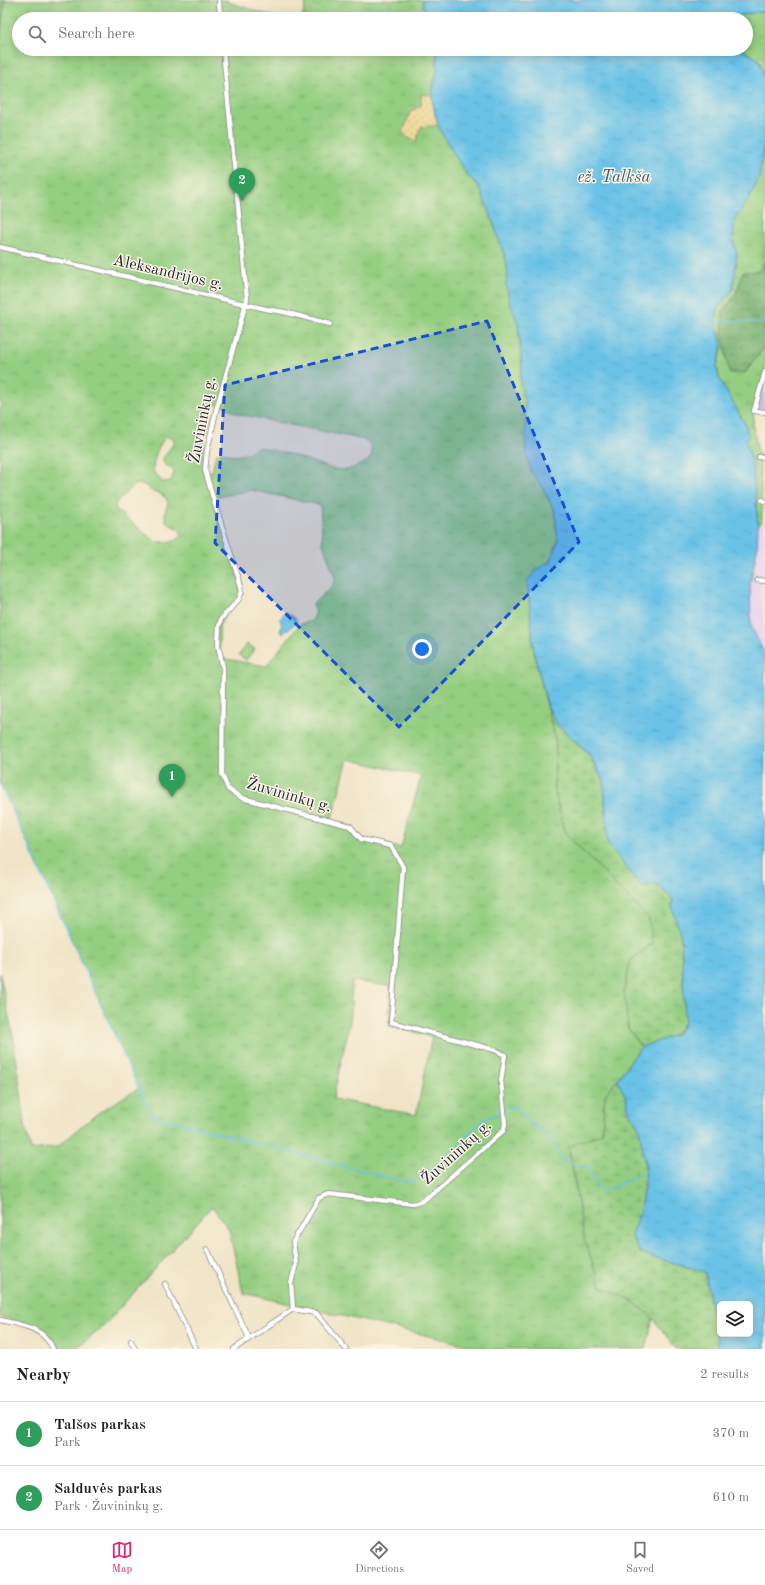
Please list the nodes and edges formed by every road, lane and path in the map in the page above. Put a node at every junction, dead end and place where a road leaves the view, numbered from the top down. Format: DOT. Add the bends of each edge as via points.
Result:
graph roads {
  1 [pos="219,0"];
  2 [pos="220,12"];
  3 [pos="224,56"];
  4 [pos="0,247"];
  5 [pos="246,304"];
  6 [pos="330,324"];
  7 [pos="765,372"];
  8 [pos="765,412"];
  9 [pos="759,457"];
  10 [pos="765,457"];
  11 [pos="757,580"];
  12 [pos="765,581"];
  13 [pos="207,1249"];
  14 [pos="165,1284"];
  15 [pos="293,1309"];
  16 [pos="0,1320"];
  17 [pos="249,1338"];
  18 [pos="131,1341"];
  19 [pos="53,1349"];
  20 [pos="135,1349"];
  21 [pos="196,1349"];
  22 [pos="234,1349"];
  23 [pos="346,1349"];
  1 -- 2 [label="street"];
  3 -- 5 [label="street, Žuvininkų g."];
  4 -- 5 [label="street, Aleksandrijos g."];
  5 -- 6 [label="street, Aleksandrijos g."];
  5 -- 15 [label="street, Žuvininkų g." via="224,377 205,460 212,498 242,591 235,604 221,619 219,626 218,645 223,668 222,774 228,788 242,798 350,826 361,839 391,846 403,867 391,1022 495,1050 505,1055 501,1081 504,1130 423,1201 413,1204 328,1194 319,1198 293,1242 296,1264 291,1283"];
  7 -- 8 [label="street" via="754,411"];
  9 -- 10 [label="street"];
  11 -- 12 [label="street"];
  13 -- 17 [label="street"];
  14 -- 21 [label="street"];
  15 -- 17 [label="street"];
  15 -- 23 [label="street" via="316,1313"];
  16 -- 19 [label="street" via="38,1331"];
  17 -- 22 [label="street"];
  18 -- 20 [label="street"];
}
